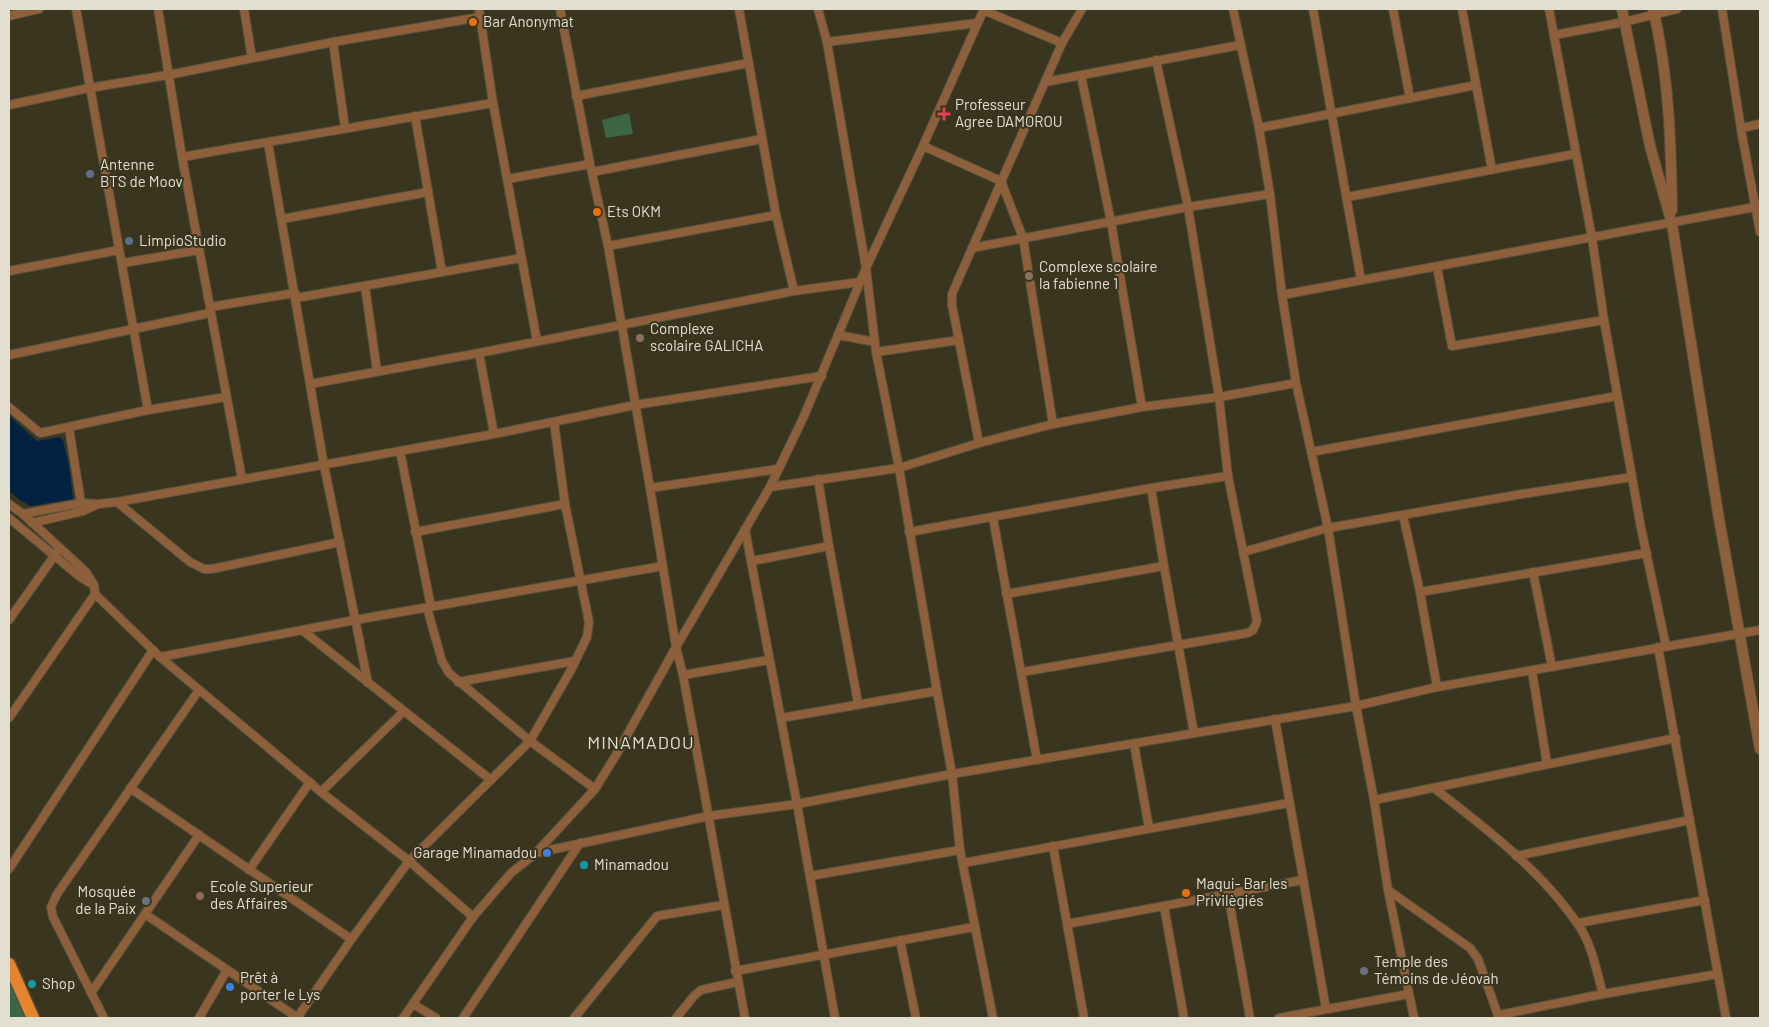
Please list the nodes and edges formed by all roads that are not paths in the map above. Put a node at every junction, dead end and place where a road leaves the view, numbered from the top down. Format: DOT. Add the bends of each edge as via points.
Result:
graph roads {
  1 [pos="39,9"];
  2 [pos="76,9"];
  3 [pos="158,9"];
  4 [pos="244,9"];
  5 [pos="560,9"];
  6 [pos="739,9"];
  7 [pos="818,9"];
  8 [pos="983,9"];
  9 [pos="1082,9"];
  10 [pos="1232,9"];
  11 [pos="1313,9"];
  12 [pos="1393,9"];
  13 [pos="1462,9"];
  14 [pos="1549,9"];
  15 [pos="1622,9"];
  16 [pos="1677,9"];
  17 [pos="1722,9"];
  18 [pos="1654,11"];
  19 [pos="479,13"];
  20 [pos="9,16"];
  21 [pos="1624,22"];
  22 [pos="977,23"];
  23 [pos="1554,35"];
  24 [pos="333,42"];
  25 [pos="827,42"];
  26 [pos="1062,43"];
  27 [pos="1240,45"];
  28 [pos="252,58"];
  29 [pos="1156,60"];
  30 [pos="750,63"];
  31 [pos="168,75"];
  32 [pos="1082,75"];
  33 [pos="1045,82"];
  34 [pos="1476,85"];
  35 [pos="89,88"];
  36 [pos="576,96"];
  37 [pos="1410,98"];
  38 [pos="493,103"];
  39 [pos="9,105"];
  40 [pos="1332,112"];
  41 [pos="415,116"];
  42 [pos="1760,124"];
  43 [pos="346,128"];
  44 [pos="1259,128"];
  45 [pos="1741,128"];
  46 [pos="762,140"];
  47 [pos="268,143"];
  48 [pos="923,146"];
  49 [pos="1575,154"];
  50 [pos="182,157"];
  51 [pos="591,168"];
  52 [pos="1492,170"];
  53 [pos="507,179"];
  54 [pos="1002,181"];
  55 [pos="428,192"];
  56 [pos="1270,194"];
  57 [pos="1347,197"];
  58 [pos="1758,206"];
  59 [pos="1188,207"];
  60 [pos="776,215"];
  61 [pos="282,219"];
  62 [pos="1111,222"];
  63 [pos="1672,224"];
  64 [pos="1760,232"];
  65 [pos="1023,238"];
  66 [pos="1592,238"];
  67 [pos="608,246"];
  68 [pos="972,248"];
  69 [pos="119,250"];
  70 [pos="198,250"];
  71 [pos="521,258"];
  72 [pos="122,263"];
  73 [pos="1437,267"];
  74 [pos="866,268"];
  75 [pos="9,271"];
  76 [pos="442,272"];
  77 [pos="1361,280"];
  78 [pos="860,282"];
  79 [pos="365,286"];
  80 [pos="794,291"];
  81 [pos="296,295"];
  82 [pos="1282,295"];
  83 [pos="210,310"];
  84 [pos="1604,320"];
  85 [pos="622,326"];
  86 [pos="134,329"];
  87 [pos="838,335"];
  88 [pos="959,340"];
  89 [pos="537,341"];
  90 [pos="875,342"];
  91 [pos="876,352"];
  92 [pos="480,354"];
  93 [pos="9,355"];
  94 [pos="377,371"];
  95 [pos="822,376"];
  96 [pos="1296,383"];
  97 [pos="310,384"];
  98 [pos="1617,396"];
  99 [pos="226,397"];
  100 [pos="1219,397"];
  101 [pos="635,405"];
  102 [pos="9,407"];
  103 [pos="1142,407"];
  104 [pos="148,410"];
  105 [pos="554,422"];
  106 [pos="1053,424"];
  107 [pos="69,428"];
  108 [pos="494,434"];
  109 [pos="979,443"];
  110 [pos="400,451"];
  111 [pos="1310,452"];
  112 [pos="324,465"];
  113 [pos="899,468"];
  114 [pos="778,469"];
  115 [pos="1228,476"];
  116 [pos="1632,477"];
  117 [pos="242,479"];
  118 [pos="818,479"];
  119 [pos="770,487"];
  120 [pos="650,488"];
  121 [pos="1151,488"];
  122 [pos="118,502"];
  123 [pos="81,503"];
  124 [pos="9,504"];
  125 [pos="98,504"];
  126 [pos="564,504"];
  127 [pos="23,514"];
  128 [pos="1403,515"];
  129 [pos="9,518"];
  130 [pos="993,518"];
  131 [pos="32,523"];
  132 [pos="1328,528"];
  133 [pos="745,529"];
  134 [pos="415,532"];
  135 [pos="909,532"];
  136 [pos="340,542"];
  137 [pos="829,546"];
  138 [pos="60,548"];
  139 [pos="1243,552"];
  140 [pos="1647,553"];
  141 [pos="54,556"];
  142 [pos="752,561"];
  143 [pos="663,566"];
  144 [pos="1164,566"];
  145 [pos="1534,572"];
  146 [pos="581,581"];
  147 [pos="94,585"];
  148 [pos="1420,592"];
  149 [pos="94,594"];
  150 [pos="1006,594"];
  151 [pos="429,607"];
  152 [pos="9,620"];
  153 [pos="355,620"];
  154 [pos="302,630"];
  155 [pos="1760,630"];
  156 [pos="1739,633"];
  157 [pos="1178,646"];
  158 [pos="1662,646"];
  159 [pos="676,647"];
  160 [pos="152,650"];
  161 [pos="160,657"];
  162 [pos="769,660"];
  163 [pos="575,661"];
  164 [pos="1552,667"];
  165 [pos="1532,671"];
  166 [pos="1022,672"];
  167 [pos="683,675"];
  168 [pos="458,682"];
  169 [pos="368,683"];
  170 [pos="1437,687"];
  171 [pos="199,690"];
  172 [pos="937,691"];
  173 [pos="858,704"];
  174 [pos="1356,706"];
  175 [pos="404,711"];
  176 [pos="9,718"];
  177 [pos="781,718"];
  178 [pos="1275,719"];
  179 [pos="1194,733"];
  180 [pos="1676,738"];
  181 [pos="530,740"];
  182 [pos="1134,744"];
  183 [pos="1760,749"];
  184 [pos="1037,760"];
  185 [pos="1547,764"];
  186 [pos="952,774"];
  187 [pos="491,780"];
  188 [pos="310,782"];
  189 [pos="130,788"];
  190 [pos="595,788"];
  191 [pos="1434,788"];
  192 [pos="321,792"];
  193 [pos="1374,800"];
  194 [pos="1289,803"];
  195 [pos="797,804"];
  196 [pos="709,816"];
  197 [pos="1690,820"];
  198 [pos="1149,828"];
  199 [pos="199,835"];
  200 [pos="580,843"];
  201 [pos="1053,846"];
  202 [pos="960,850"];
  203 [pos="536,852"];
  204 [pos="1516,856"];
  205 [pos="410,861"];
  206 [pos="963,863"];
  207 [pos="9,869"];
  208 [pos="249,870"];
  209 [pos="810,876"];
  210 [pos="1303,880"];
  211 [pos="1388,890"];
  212 [pos="1228,894"];
  213 [pos="1705,900"];
  214 [pos="724,905"];
  215 [pos="1164,906"];
  216 [pos="145,914"];
  217 [pos="473,917"];
  218 [pos="1578,923"];
  219 [pos="1067,924"];
  220 [pos="974,927"];
  221 [pos="351,939"];
  222 [pos="900,940"];
  223 [pos="823,955"];
  224 [pos="9,964"];
  225 [pos="227,970"];
  226 [pos="736,971"];
  227 [pos="1718,974"];
  228 [pos="737,982"];
  229 [pos="91,993"];
  230 [pos="1409,994"];
  231 [pos="1603,994"];
  232 [pos="412,1004"];
  233 [pos="1326,1009"];
  234 [pos="1499,1016"];
  235 [pos="33,1018"];
  236 [pos="104,1018"];
  237 [pos="199,1018"];
  238 [pos="298,1018"];
  239 [pos="403,1018"];
  240 [pos="436,1018"];
  241 [pos="463,1018"];
  242 [pos="574,1018"];
  243 [pos="676,1018"];
  244 [pos="745,1018"];
  245 [pos="835,1018"];
  246 [pos="916,1018"];
  247 [pos="993,1018"];
  248 [pos="1084,1018"];
  249 [pos="1184,1018"];
  250 [pos="1250,1018"];
  251 [pos="1279,1018"];
  252 [pos="1414,1018"];
  253 [pos="1726,1018"];
  1 -- 20 [label="street"];
  2 -- 35 [label="street"];
  3 -- 31 [label="street"];
  4 -- 28 [label="street"];
  5 -- 36 [label="street"];
  6 -- 30 [label="street"];
  7 -- 25 [label="street"];
  8 -- 22 [label="street"];
  8 -- 26 [label="street"];
  9 -- 26 [label="street"];
  10 -- 27 [label="street"];
  11 -- 40 [label="street"];
  12 -- 37 [label="street"];
  13 -- 34 [label="street"];
  14 -- 23 [label="street"];
  15 -- 21 [label="street"];
  16 -- 18 [label="street"];
  17 -- 45 [label="street"];
  18 -- 21 [label="street"];
  18 -- 63 [label="street" via="1666,71 1671,130"];
  19 -- 24 [label="street"];
  19 -- 38 [label="street"];
  21 -- 23 [label="street"];
  21 -- 63 [label="street" via="1650,146"];
  22 -- 25 [label="street"];
  22 -- 48 [label="street"];
  23 -- 49 [label="street"];
  24 -- 28 [label="street"];
  24 -- 43 [label="street"];
  25 -- 74 [label="street"];
  26 -- 33 [label="street"];
  27 -- 29 [label="street"];
  27 -- 44 [label="street"];
  28 -- 31 [label="street"];
  29 -- 32 [label="street"];
  29 -- 59 [label="street"];
  30 -- 36 [label="street"];
  30 -- 46 [label="street"];
  31 -- 35 [label="street"];
  31 -- 50 [label="street"];
  32 -- 33 [label="street"];
  32 -- 62 [label="street"];
  33 -- 54 [label="street"];
  34 -- 37 [label="street"];
  34 -- 52 [label="street"];
  35 -- 39 [label="street"];
  35 -- 69 [label="street"];
  36 -- 51 [label="street"];
  37 -- 40 [label="street"];
  38 -- 41 [label="street"];
  38 -- 53 [label="street"];
  40 -- 44 [label="street"];
  40 -- 57 [label="street"];
  41 -- 43 [label="street"];
  41 -- 55 [label="street"];
  42 -- 45 [label="street"];
  43 -- 47 [label="street"];
  44 -- 56 [label="street"];
  45 -- 58 [label="street"];
  46 -- 51 [label="street"];
  46 -- 60 [label="street"];
  47 -- 50 [label="street"];
  47 -- 61 [label="street"];
  48 -- 54 [label="street"];
  48 -- 74 [label="street"];
  49 -- 52 [label="street"];
  49 -- 66 [label="street"];
  50 -- 70 [label="street"];
  51 -- 53 [label="street"];
  51 -- 67 [label="street"];
  52 -- 57 [label="street"];
  53 -- 71 [label="street"];
  54 -- 65 [label="street"];
  54 -- 68 [label="street"];
  55 -- 61 [label="street"];
  55 -- 76 [label="street"];
  56 -- 59 [label="street"];
  56 -- 82 [label="street"];
  57 -- 77 [label="street"];
  58 -- 63 [label="street"];
  58 -- 64 [label="street"];
  59 -- 62 [label="street"];
  59 -- 100 [label="street"];
  60 -- 67 [label="street"];
  60 -- 80 [label="street"];
  61 -- 81 [label="street"];
  62 -- 65 [label="street"];
  62 -- 103 [label="street"];
  63 -- 66 [label="street"];
  63 -- 156 [label="street"];
  65 -- 68 [label="street"];
  65 -- 106 [label="street"];
  66 -- 73 [label="street"];
  66 -- 84 [label="street"];
  67 -- 85 [label="street"];
  68 -- 88 [label="street" via="952,294"];
  69 -- 72 [label="street"];
  69 -- 75 [label="street"];
  70 -- 72 [label="street"];
  70 -- 83 [label="street"];
  71 -- 76 [label="street"];
  71 -- 89 [label="street"];
  72 -- 86 [label="street"];
  73 -- 77 [label="street"];
  73 -- 84 [label="street" via="1452,346"];
  74 -- 78 [label="street"];
  74 -- 90 [label="street"];
  76 -- 79 [label="street"];
  77 -- 82 [label="street"];
  78 -- 80 [label="street"];
  78 -- 87 [label="street"];
  79 -- 81 [label="street"];
  79 -- 94 [label="street"];
  80 -- 85 [label="street"];
  81 -- 83 [label="street"];
  81 -- 97 [label="street"];
  82 -- 96 [label="street"];
  83 -- 86 [label="street"];
  83 -- 99 [label="street"];
  84 -- 98 [label="street"];
  85 -- 89 [label="street"];
  85 -- 101 [label="street"];
  86 -- 93 [label="street"];
  86 -- 104 [label="street"];
  87 -- 90 [label="street"];
  87 -- 95 [label="street"];
  88 -- 91 [label="street"];
  88 -- 109 [label="street"];
  89 -- 92 [label="street"];
  90 -- 91 [label="street"];
  91 -- 113 [label="street"];
  92 -- 94 [label="street"];
  92 -- 108 [label="street"];
  94 -- 97 [label="street"];
  95 -- 101 [label="street"];
  95 -- 114 [label="street"];
  96 -- 100 [label="street"];
  96 -- 111 [label="street"];
  97 -- 112 [label="street"];
  98 -- 111 [label="street"];
  98 -- 116 [label="street"];
  99 -- 104 [label="street"];
  99 -- 117 [label="street"];
  100 -- 103 [label="street"];
  100 -- 115 [label="street"];
  101 -- 105 [label="street"];
  101 -- 120 [label="street"];
  102 -- 107 [label="street" via="40,433"];
  103 -- 106 [label="street"];
  104 -- 107 [label="street"];
  105 -- 108 [label="street"];
  105 -- 126 [label="street"];
  106 -- 109 [label="street"];
  107 -- 123 [label="street"];
  108 -- 110 [label="street"];
  109 -- 113 [label="street"];
  110 -- 112 [label="street"];
  110 -- 134 [label="street"];
  111 -- 132 [label="street"];
  112 -- 117 [label="street"];
  112 -- 136 [label="street"];
  113 -- 118 [label="street"];
  113 -- 135 [label="street"];
  114 -- 119 [label="street"];
  114 -- 120 [label="street"];
  115 -- 121 [label="street"];
  115 -- 139 [label="street"];
  116 -- 128 [label="street"];
  116 -- 140 [label="street"];
  117 -- 122 [label="street"];
  118 -- 119 [label="street"];
  118 -- 137 [label="street"];
  119 -- 133 [label="street"];
  120 -- 143 [label="street"];
  121 -- 130 [label="street"];
  121 -- 144 [label="street"];
  122 -- 125 [label="street"];
  122 -- 136 [label="street" via="190,562 204,569"];
  123 -- 125 [label="street"];
  123 -- 127 [label="street"];
  124 -- 127 [label="street"];
  125 -- 131 [label="street" via="83,511"];
  126 -- 134 [label="street"];
  126 -- 146 [label="street"];
  127 -- 131 [label="street"];
  128 -- 132 [label="street"];
  128 -- 148 [label="street"];
  129 -- 141 [label="street"];
  130 -- 135 [label="street"];
  130 -- 150 [label="street"];
  131 -- 138 [label="street"];
  132 -- 139 [label="street"];
  132 -- 174 [label="street"];
  133 -- 142 [label="street"];
  133 -- 159 [label="street"];
  134 -- 151 [label="street"];
  135 -- 172 [label="street"];
  136 -- 153 [label="street"];
  137 -- 142 [label="street"];
  137 -- 173 [label="street"];
  138 -- 141 [label="street"];
  138 -- 147 [label="street" via="86,572"];
  139 -- 157 [label="street" via="1256,621 1253,630"];
  140 -- 145 [label="street"];
  140 -- 158 [label="street"];
  141 -- 147 [label="street"];
  141 -- 152 [label="street"];
  142 -- 162 [label="street"];
  143 -- 146 [label="street"];
  143 -- 159 [label="street"];
  144 -- 150 [label="street"];
  144 -- 157 [label="street"];
  145 -- 148 [label="street"];
  145 -- 164 [label="street"];
  146 -- 151 [label="street"];
  146 -- 163 [label="street" via="589,622"];
  147 -- 149 [label="street"];
  148 -- 170 [label="street"];
  149 -- 160 [label="street"];
  149 -- 176 [label="street"];
  150 -- 166 [label="street"];
  151 -- 153 [label="street"];
  151 -- 168 [label="street" via="442,661"];
  153 -- 154 [label="street"];
  153 -- 169 [label="street"];
  154 -- 161 [label="street"];
  154 -- 169 [label="street"];
  155 -- 156 [label="street"];
  156 -- 158 [label="street"];
  156 -- 183 [label="street"];
  157 -- 166 [label="street"];
  157 -- 179 [label="street"];
  158 -- 164 [label="street"];
  158 -- 180 [label="street"];
  159 -- 167 [label="street"];
  159 -- 190 [label="street"];
  160 -- 161 [label="street"];
  160 -- 207 [label="street"];
  161 -- 171 [label="street"];
  162 -- 167 [label="street"];
  162 -- 177 [label="street"];
  163 -- 168 [label="street"];
  163 -- 181 [label="street"];
  164 -- 165 [label="street"];
  165 -- 170 [label="street"];
  165 -- 185 [label="street"];
  166 -- 184 [label="street"];
  167 -- 196 [label="street"];
  168 -- 181 [label="street"];
  169 -- 175 [label="street"];
  170 -- 174 [label="street"];
  171 -- 188 [label="street"];
  171 -- 189 [label="street"];
  172 -- 173 [label="street"];
  172 -- 186 [label="street"];
  173 -- 177 [label="street"];
  174 -- 178 [label="street"];
  174 -- 193 [label="street"];
  175 -- 187 [label="street"];
  175 -- 192 [label="street"];
  177 -- 195 [label="street"];
  178 -- 179 [label="street"];
  178 -- 194 [label="street"];
  179 -- 182 [label="street"];
  180 -- 185 [label="street"];
  180 -- 197 [label="street"];
  181 -- 187 [label="street"];
  181 -- 190 [label="street"];
  182 -- 184 [label="street"];
  182 -- 198 [label="street"];
  184 -- 186 [label="street"];
  185 -- 191 [label="street"];
  186 -- 195 [label="street"];
  186 -- 202 [label="street"];
  187 -- 205 [label="street"];
  188 -- 192 [label="street"];
  188 -- 208 [label="street"];
  189 -- 199 [label="street"];
  189 -- 229 [label="street" via="51,907"];
  190 -- 203 [label="street"];
  191 -- 193 [label="street"];
  191 -- 204 [label="street"];
  192 -- 205 [label="street"];
  193 -- 211 [label="street"];
  194 -- 198 [label="street"];
  194 -- 210 [label="street"];
  195 -- 196 [label="street"];
  195 -- 209 [label="street"];
  196 -- 200 [label="street"];
  196 -- 214 [label="street"];
  197 -- 204 [label="street"];
  197 -- 213 [label="street"];
  198 -- 201 [label="street"];
  199 -- 208 [label="street"];
  199 -- 216 [label="street"];
  200 -- 203 [label="street"];
  200 -- 241 [label="street"];
  201 -- 206 [label="street"];
  201 -- 219 [label="street"];
  202 -- 206 [label="street"];
  202 -- 209 [label="street"];
  203 -- 217 [label="street" via="518,866"];
  204 -- 218 [label="street"];
  205 -- 217 [label="street"];
  205 -- 221 [label="street"];
  206 -- 220 [label="street"];
  208 -- 221 [label="street"];
  209 -- 223 [label="street"];
  210 -- 212 [label="street"];
  210 -- 233 [label="street"];
  211 -- 230 [label="street"];
  211 -- 234 [label="street" via="1470,948 1478,959"];
  212 -- 215 [label="street"];
  212 -- 250 [label="street"];
  213 -- 218 [label="street"];
  213 -- 227 [label="street"];
  214 -- 226 [label="street"];
  214 -- 242 [label="street" via="657,916"];
  215 -- 219 [label="street"];
  215 -- 249 [label="street"];
  216 -- 225 [label="street"];
  216 -- 229 [label="street"];
  217 -- 232 [label="street"];
  218 -- 231 [label="street" via="1591,949"];
  219 -- 248 [label="street"];
  220 -- 222 [label="street"];
  220 -- 247 [label="street"];
  221 -- 238 [label="street"];
  222 -- 223 [label="street"];
  222 -- 246 [label="street"];
  223 -- 226 [label="street"];
  223 -- 245 [label="street"];
  224 -- 235 [label="main road"];
  225 -- 237 [label="street"];
  225 -- 238 [label="street"];
  226 -- 228 [label="street"];
  227 -- 231 [label="street"];
  227 -- 253 [label="street"];
  228 -- 243 [label="street" via="702,990"];
  228 -- 244 [label="street"];
  229 -- 236 [label="street"];
  230 -- 233 [label="street"];
  230 -- 252 [label="street"];
  231 -- 234 [label="street"];
  232 -- 239 [label="street"];
  232 -- 240 [label="street"];
  233 -- 251 [label="street"];
}
